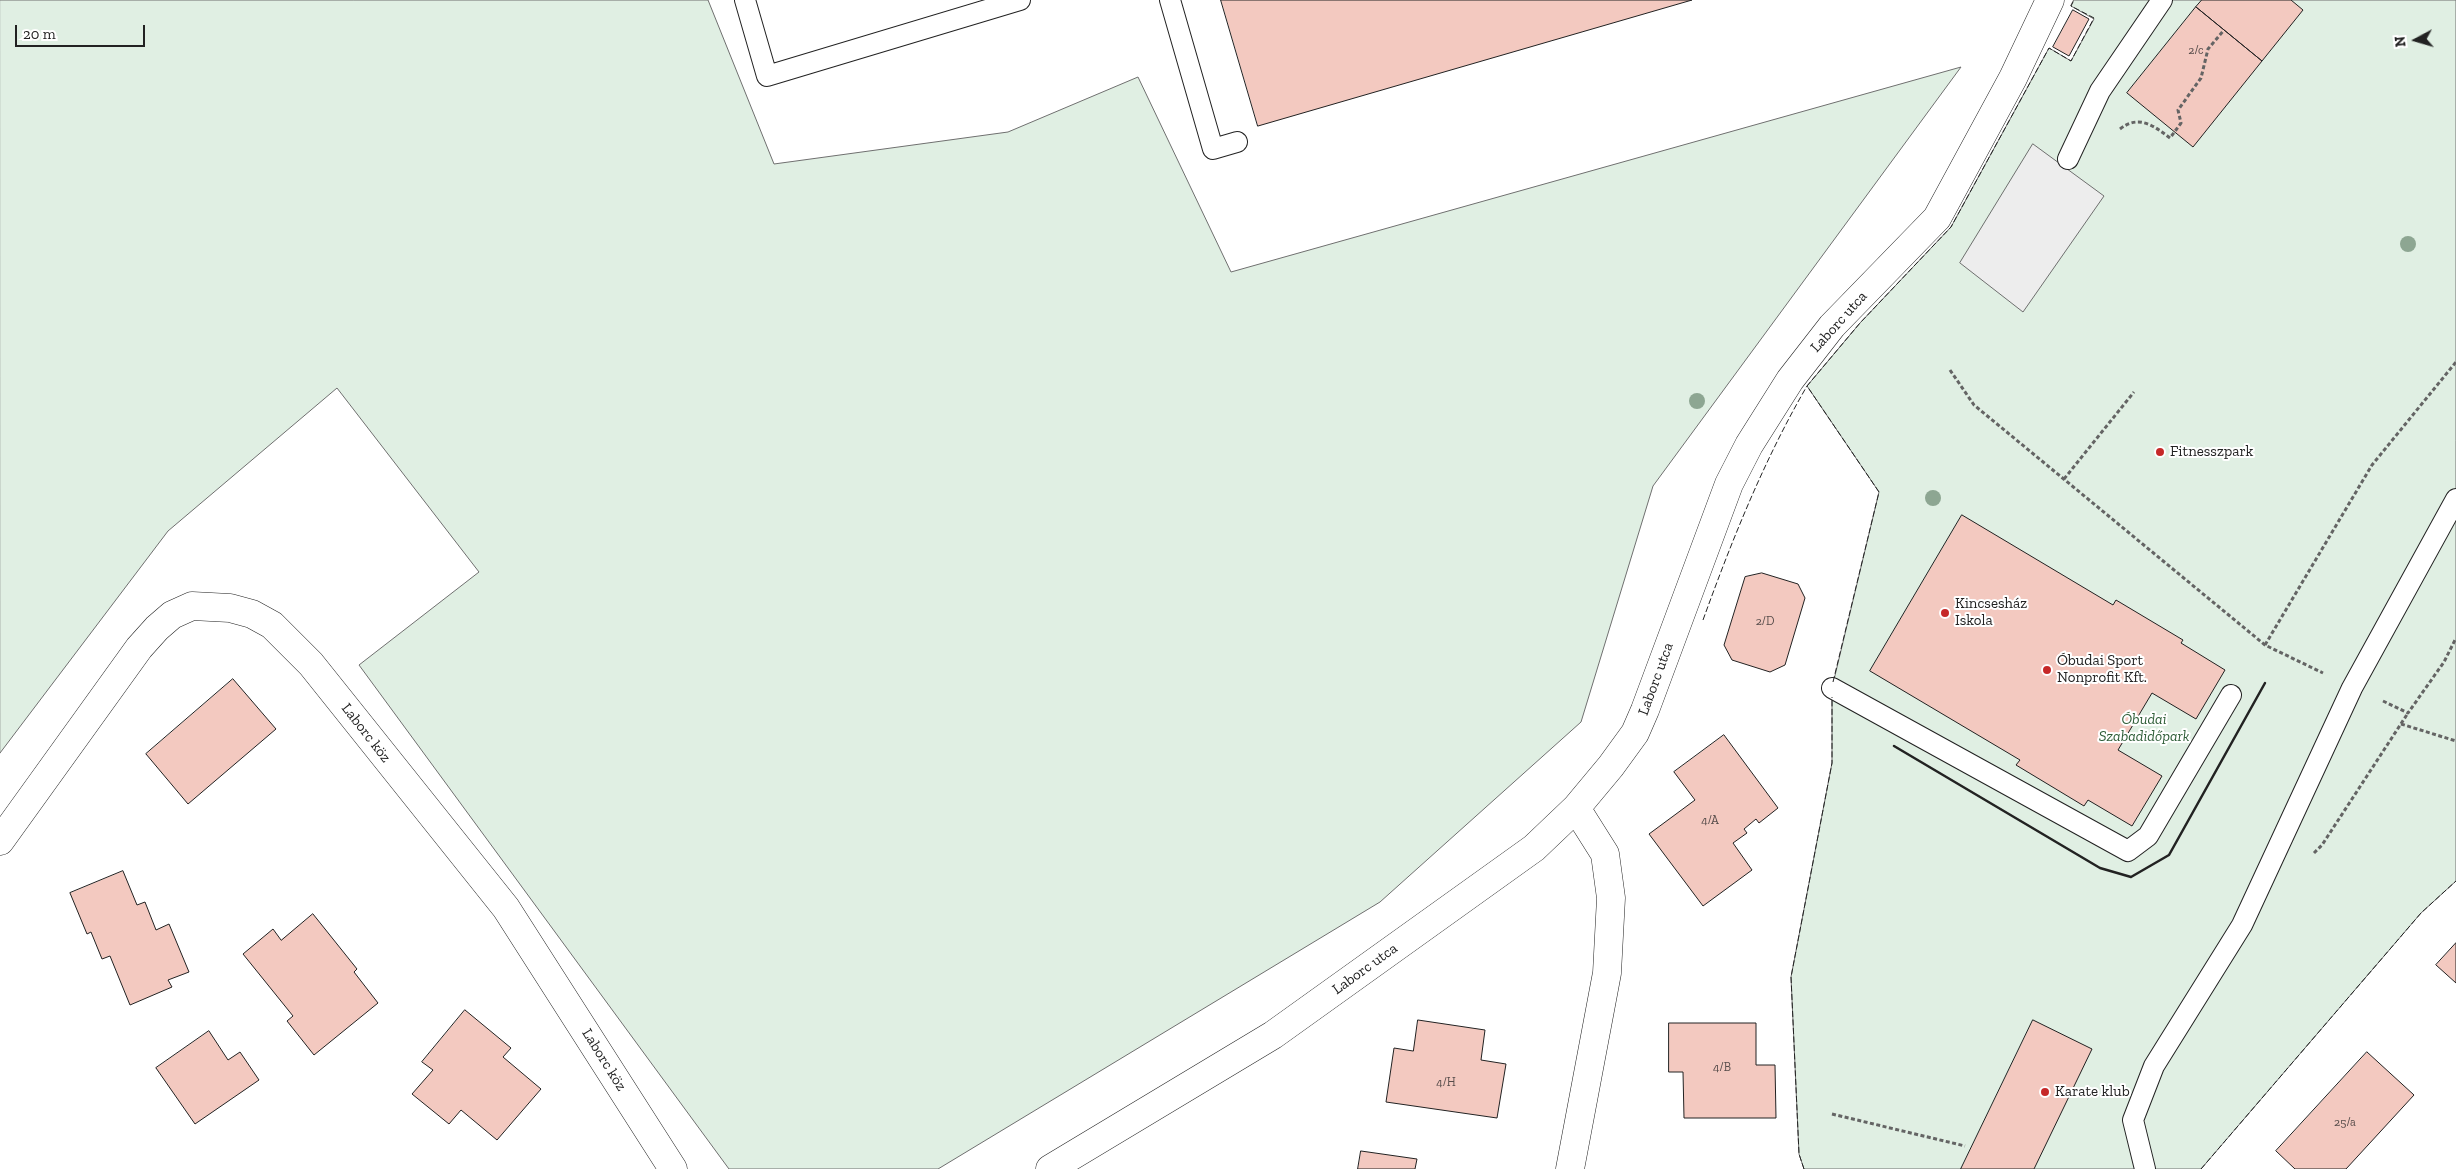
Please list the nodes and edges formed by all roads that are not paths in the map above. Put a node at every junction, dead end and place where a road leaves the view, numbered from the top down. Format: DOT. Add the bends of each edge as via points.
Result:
graph roads {
  1 [pos="745,0"];
  2 [pos="1020,0"];
  3 [pos="1170,0"];
  4 [pos="2050,0"];
  5 [pos="2162,0"];
  6 [pos="1237,142"];
  7 [pos="2068,159"];
  8 [pos="2456,498"];
  9 [pos="1832,688"];
  10 [pos="2231,694"];
  11 [pos="1576,808"];
  12 [pos="0,841"];
  13 [pos="673,1169"];
  14 [pos="1050,1169"];
  15 [pos="1570,1169"];
  16 [pos="2145,1169"];
  1 -- 2 [label="lane" via="767,76"];
  3 -- 6 [label="lane" via="1213,149"];
  4 -- 11 [label="street, Laborc utca" via="2013,78 1936,218 1832,326 1790,380 1749,445 1728,484 1645,710 1634,733"];
  5 -- 7 [label="lane" via="2100,91"];
  8 -- 16 [label="lane" via="2352,688 2242,925 2154,1066 2134,1120"];
  9 -- 10 [label="lane" via="2128,851 2148,836"];
  11 -- 14 [label="street, Laborc utca" via="1534,848 1273,1035"];
  11 -- 15 [label="street" via="1605,854 1611,898 1607,973"];
  12 -- 13 [label="street, Laborc köz" via="157,628 172,615 192,606 230,608 252,614 272,624 311,664 506,908"];
}
